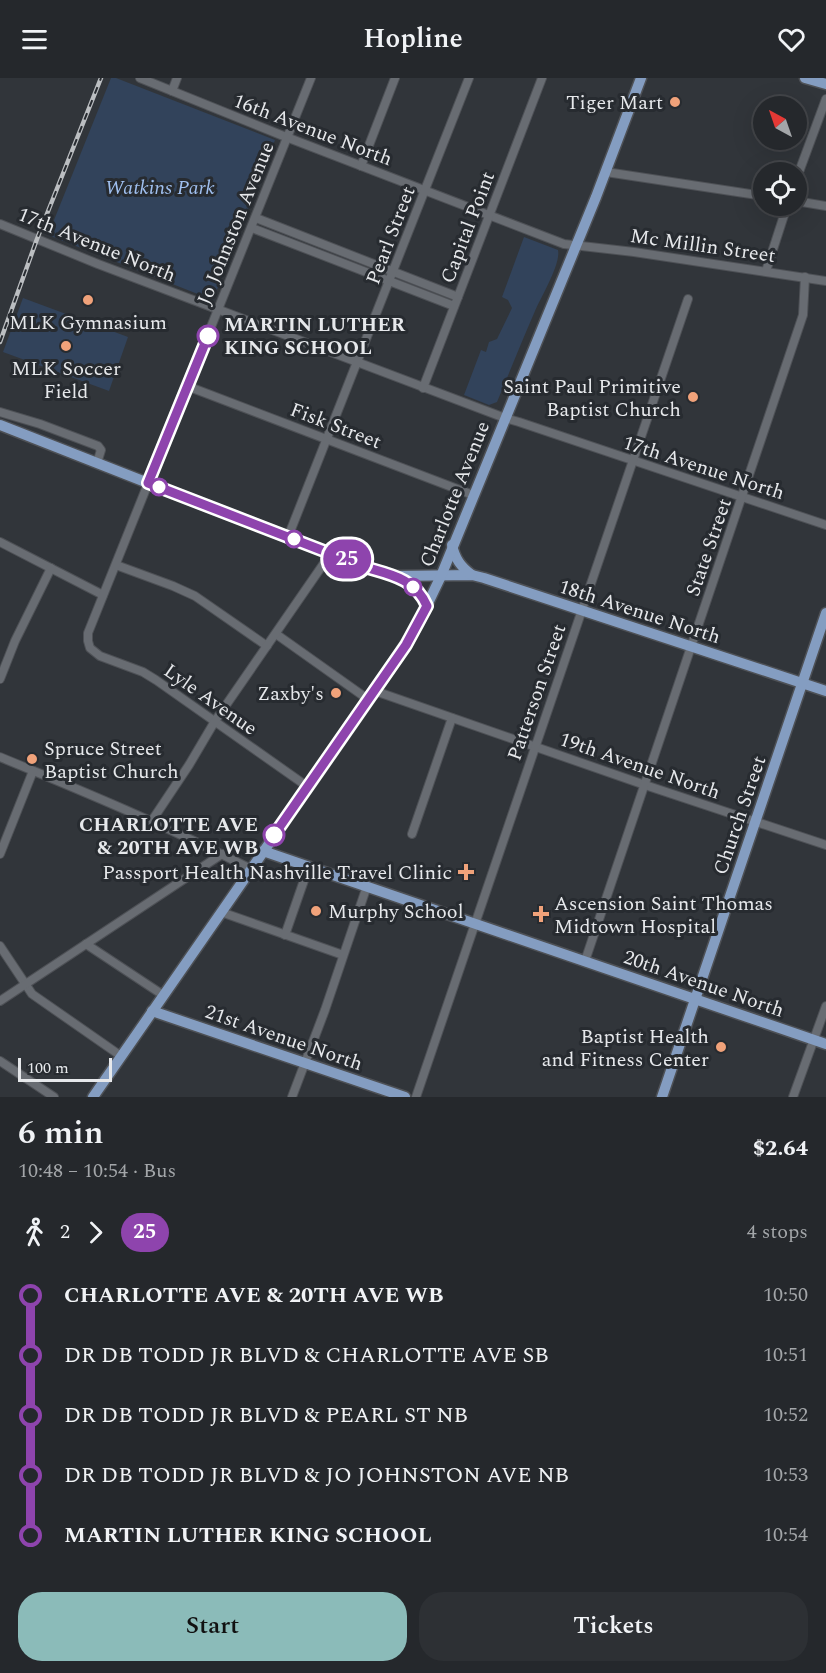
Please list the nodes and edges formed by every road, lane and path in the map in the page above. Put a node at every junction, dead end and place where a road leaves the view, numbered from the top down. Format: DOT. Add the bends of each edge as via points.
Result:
graph roads {
  1 [pos="140,78"];
  2 [pos="177,78"];
  3 [pos="310,78"];
  4 [pos="394,78"];
  5 [pos="469,78"];
  6 [pos="542,78"];
  7 [pos="641,78"];
  8 [pos="805,78"];
  9 [pos="826,84"];
  10 [pos="172,91"];
  11 [pos="826,99"];
  12 [pos="287,137"];
  13 [pos="803,162"];
  14 [pos="361,166"];
  15 [pos="606,172"];
  16 [pos="425,191"];
  17 [pos="753,194"];
  18 [pos="807,203"];
  19 [pos="826,206"];
  20 [pos="489,216"];
  21 [pos="784,216"];
  22 [pos="256,218"];
  23 [pos="0,224"];
  24 [pos="252,228"];
  25 [pos="576,246"];
  26 [pos="766,271"];
  27 [pos="393,272"];
  28 [pos="805,277"];
  29 [pos="826,280"];
  30 [pos="390,281"];
  31 [pos="688,299"];
  32 [pos="456,301"];
  33 [pos="219,310"];
  34 [pos="358,363"];
  35 [pos="187,386"];
  36 [pos="423,388"];
  37 [pos="0,412"];
  38 [pos="505,418"];
  39 [pos="0,425"];
  40 [pos="327,439"];
  41 [pos="633,460"];
  42 [pos="97,463"];
  43 [pos="148,483"];
  44 [pos="473,495"];
  45 [pos="742,497"];
  46 [pos="826,525"];
  47 [pos="288,537"];
  48 [pos="0,542"];
  49 [pos="452,545"];
  50 [pos="331,553"];
  51 [pos="116,564"];
  52 [pos="51,568"];
  53 [pos="472,575"];
  54 [pos="396,576"];
  55 [pos="441,576"];
  56 [pos="103,595"];
  57 [pos="427,606"];
  58 [pos="581,611"];
  59 [pos="826,614"];
  60 [pos="276,634"];
  61 [pos="267,646"];
  62 [pos="692,647"];
  63 [pos="90,648"];
  64 [pos="0,679"];
  65 [pos="802,684"];
  66 [pos="826,692"];
  67 [pos="372,696"];
  68 [pos="452,718"];
  69 [pos="214,721"];
  70 [pos="535,746"];
  71 [pos="0,757"];
  72 [pos="33,771"];
  73 [pos="645,785"];
  74 [pos="308,787"];
  75 [pos="756,821"];
  76 [pos="151,822"];
  77 [pos="412,834"];
  78 [pos="826,845"];
  79 [pos="263,851"];
  80 [pos="0,854"];
  81 [pos="222,854"];
  82 [pos="309,866"];
  83 [pos="251,869"];
  84 [pos="367,886"];
  85 [pos="221,912"];
  86 [pos="475,923"];
  87 [pos="285,935"];
  88 [pos="86,944"];
  89 [pos="0,946"];
  90 [pos="343,955"];
  91 [pos="585,961"];
  92 [pos="25,984"];
  93 [pos="163,995"];
  94 [pos="695,999"];
  95 [pos="0,1001"];
  96 [pos="826,1006"];
  97 [pos="152,1011"];
  98 [pos="814,1040"];
  99 [pos="826,1044"];
  100 [pos="121,1056"];
  101 [pos="0,1061"];
  102 [pos="304,1064"];
  103 [pos="54,1097"];
  104 [pos="93,1097"];
  105 [pos="292,1097"];
  106 [pos="405,1097"];
  107 [pos="416,1097"];
  108 [pos="662,1097"];
  109 [pos="793,1097"];
  1 -- 10 [label="street, 16th Avenue North"];
  2 -- 10 [label="street"];
  3 -- 12 [label="street, Jo Johnston Avenue"];
  4 -- 14 [label="street"];
  5 -- 16 [label="street, Pearl Street"];
  6 -- 20 [label="street, Capital Point"];
  7 -- 15 [label="main road, Charlotte Avenue"];
  8 -- 9 [label="main road"];
  10 -- 12 [label="street, 16th Avenue North"];
  11 -- 13 [label="street"];
  12 -- 14 [label="street, 16th Avenue North"];
  12 -- 22 [label="street, Jo Johnston Avenue"];
  14 -- 16 [label="street, 16th Avenue North"];
  15 -- 17 [label="street"];
  15 -- 25 [label="main road, Charlotte Avenue"];
  16 -- 20 [label="street, 16th Avenue North"];
  16 -- 27 [label="street, Pearl Street"];
  18 -- 19 [label="street"];
  20 -- 25 [label="street, 16th Avenue North"];
  20 -- 32 [label="street, Capital Point"];
  21 -- 26 [label="street"];
  22 -- 24 [label="street, Jo Johnston Avenue"];
  22 -- 27 [label="street"];
  23 -- 33 [label="street, 17th Avenue North"];
  24 -- 30 [label="street"];
  24 -- 33 [label="street, Jo Johnston Avenue"];
  25 -- 26 [label="street, Mc Millin Street"];
  25 -- 38 [label="main road, Charlotte Avenue"];
  26 -- 28 [label="street, Mc Millin Street"];
  27 -- 30 [label="street, Pearl Street"];
  27 -- 32 [label="street"];
  28 -- 29 [label="street, Mc Millin Street"];
  28 -- 45 [label="street, State Street" via="802,315"];
  30 -- 32 [label="street"];
  30 -- 34 [label="street, Pearl Street"];
  31 -- 41 [label="street, Patterson Street"];
  32 -- 36 [label="street, Capital Point"];
  33 -- 34 [label="street, 17th Avenue North"];
  33 -- 35 [label="street, Jo Johnston Avenue"];
  34 -- 36 [label="street, 17th Avenue North"];
  34 -- 40 [label="street, Pearl Street"];
  35 -- 40 [label="street, Fisk Street"];
  35 -- 43 [label="street, Jo Johnston Avenue"];
  36 -- 38 [label="street, 17th Avenue North"];
  37 -- 42 [label="street" via="98,446 101,450"];
  38 -- 41 [label="street, 17th Avenue North"];
  38 -- 44 [label="main road, Charlotte Avenue"];
  39 -- 42 [label="main road"];
  40 -- 44 [label="street, Fisk Street"];
  40 -- 47 [label="street, Pearl Street"];
  41 -- 45 [label="street, 17th Avenue North"];
  41 -- 58 [label="street, Patterson Street"];
  42 -- 43 [label="main road"];
  43 -- 47 [label="main road"];
  43 -- 51 [label="street, Jo Johnston Avenue"];
  44 -- 49 [label="main road, Charlotte Avenue"];
  45 -- 46 [label="street, 17th Avenue North"];
  45 -- 62 [label="street, State Street"];
  47 -- 50 [label="main road"];
  48 -- 52 [label="street"];
  49 -- 53 [label="main road" via="458,561"];
  49 -- 55 [label="main road, Charlotte Avenue"];
  50 -- 54 [label="main road"];
  50 -- 60 [label="street"];
  51 -- 56 [label="street, Jo Johnston Avenue"];
  51 -- 61 [label="street" via="188,592"];
  52 -- 56 [label="street"];
  52 -- 64 [label="street"];
  53 -- 55 [label="main road, 18th Avenue North"];
  53 -- 58 [label="main road, 18th Avenue North"];
  54 -- 55 [label="main road, 18th Avenue North"];
  54 -- 57 [label="main road" via="418,590"];
  55 -- 57 [label="main road, Charlotte Avenue"];
  56 -- 63 [label="street, Jo Johnston Avenue" via="88,633"];
  57 -- 67 [label="main road, Charlotte Avenue"];
  58 -- 62 [label="main road, 18th Avenue North"];
  58 -- 70 [label="street, Patterson Street"];
  59 -- 65 [label="main road, Church Street"];
  60 -- 61 [label="street"];
  60 -- 67 [label="street, 19th Avenue North"];
  61 -- 69 [label="street"];
  62 -- 65 [label="main road, 18th Avenue North"];
  62 -- 73 [label="street, State Street"];
  63 -- 69 [label="street, Lyle Avenue" via="100,656 146,674"];
  65 -- 66 [label="main road, 18th Avenue North"];
  65 -- 75 [label="main road, Church Street"];
  67 -- 68 [label="street, 19th Avenue North"];
  67 -- 74 [label="main road, Charlotte Avenue"];
  68 -- 70 [label="street, 19th Avenue North"];
  68 -- 77 [label="street"];
  69 -- 74 [label="street, Lyle Avenue"];
  69 -- 76 [label="street"];
  70 -- 73 [label="street, 19th Avenue North"];
  70 -- 86 [label="street, Patterson Street"];
  71 -- 72 [label="street"];
  72 -- 76 [label="street"];
  72 -- 80 [label="street"];
  73 -- 75 [label="street, 19th Avenue North"];
  73 -- 91 [label="street, State Street"];
  74 -- 79 [label="main road, Charlotte Avenue"];
  75 -- 78 [label="street, 19th Avenue North"];
  75 -- 94 [label="main road, Church Street"];
  76 -- 81 [label="street"];
  79 -- 82 [label="main road, 20th Avenue North"];
  79 -- 83 [label="main road, Charlotte Avenue"];
  81 -- 83 [label="street"];
  81 -- 88 [label="street"];
  82 -- 84 [label="main road, 20th Avenue North"];
  82 -- 87 [label="street"];
  83 -- 85 [label="main road, Charlotte Avenue"];
  84 -- 86 [label="main road, 20th Avenue North"];
  84 -- 90 [label="street"];
  85 -- 87 [label="street"];
  85 -- 93 [label="main road, Charlotte Avenue"];
  86 -- 91 [label="main road, 20th Avenue North"];
  86 -- 107 [label="street, Patterson Street"];
  87 -- 90 [label="street"];
  88 -- 92 [label="street"];
  88 -- 93 [label="street"];
  89 -- 92 [label="street"];
  90 -- 102 [label="street"];
  91 -- 94 [label="main road, 20th Avenue North"];
  92 -- 95 [label="street"];
  92 -- 100 [label="street" via="34,996"];
  93 -- 97 [label="main road, Charlotte Avenue"];
  94 -- 98 [label="main road, 20th Avenue North"];
  94 -- 108 [label="main road, Church Street"];
  96 -- 98 [label="street"];
  97 -- 100 [label="main road, Charlotte Avenue"];
  97 -- 102 [label="main road, 21st Avenue North"];
  98 -- 99 [label="main road, 20th Avenue North"];
  98 -- 109 [label="street"];
  100 -- 104 [label="main road, Charlotte Avenue"];
  101 -- 103 [label="street"];
  102 -- 105 [label="street"];
  102 -- 106 [label="main road, 21st Avenue North"];
}
